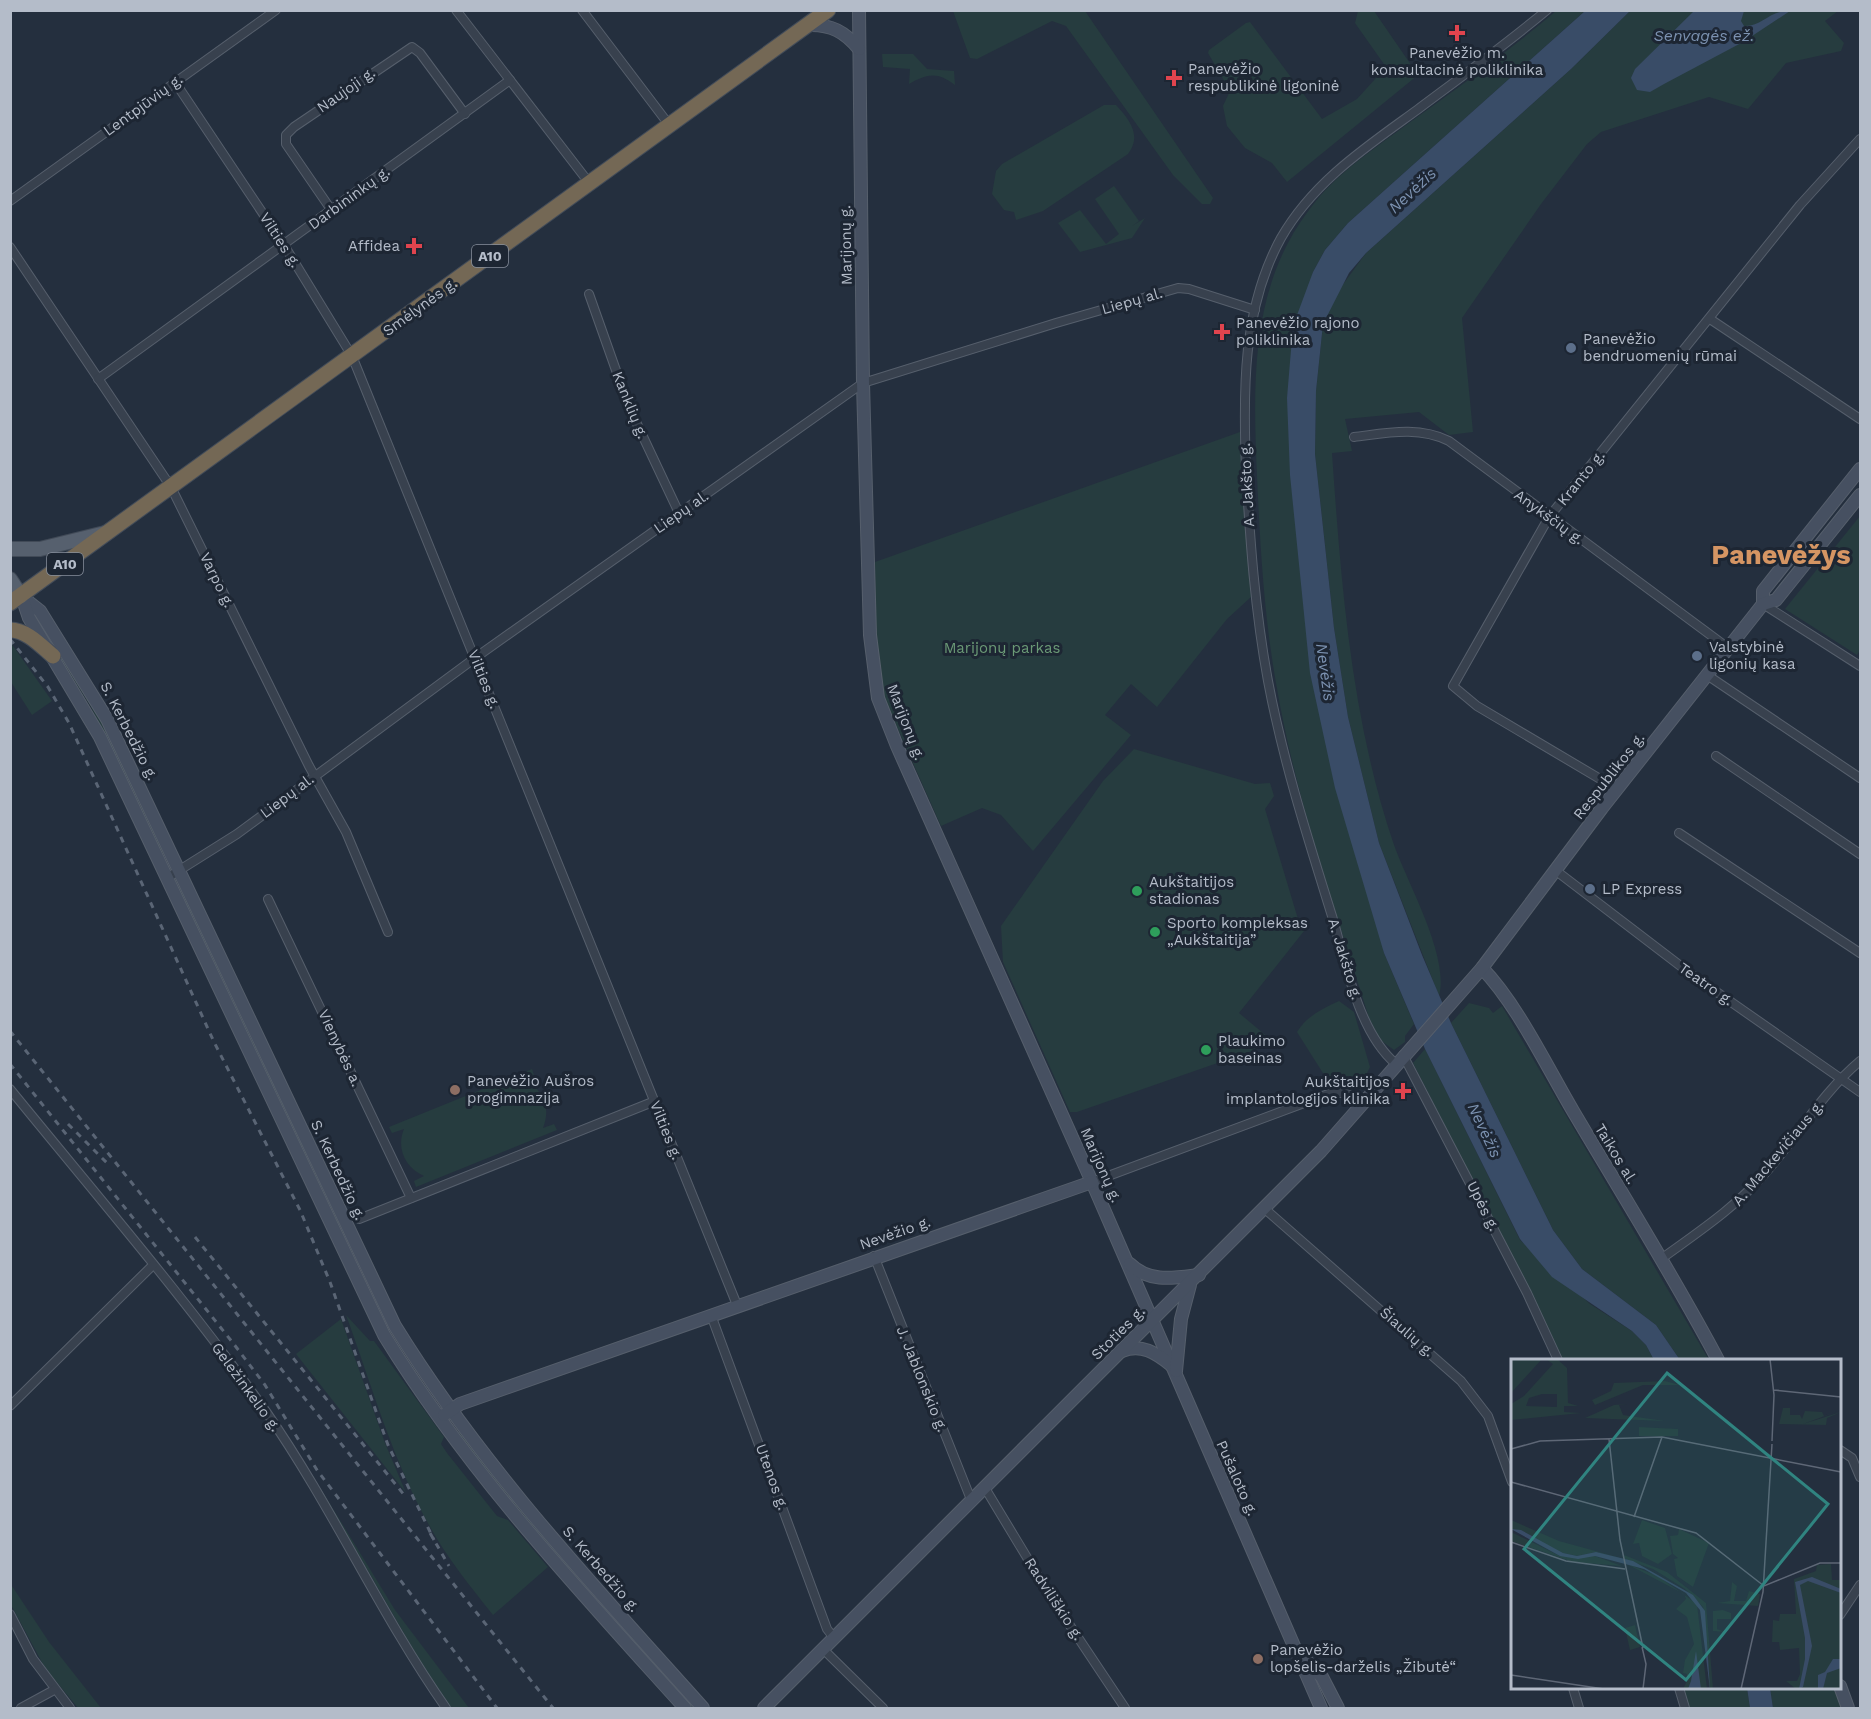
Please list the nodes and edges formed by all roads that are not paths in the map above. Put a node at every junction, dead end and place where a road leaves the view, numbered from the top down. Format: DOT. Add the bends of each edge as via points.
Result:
graph roads {
  1 [pos="276,10"];
  2 [pos="456,10"];
  3 [pos="582,10"];
  4 [pos="814,10"];
  5 [pos="828,10"];
  6 [pos="859,10"];
  7 [pos="1547,10"];
  8 [pos="808,26"];
  9 [pos="859,49"];
  10 [pos="510,80"];
  11 [pos="175,82"];
  12 [pos="465,114"];
  13 [pos="670,126"];
  14 [pos="1860,139"];
  15 [pos="590,184"];
  16 [pos="10,201"];
  17 [pos="332,211"];
  18 [pos="284,245"];
  19 [pos="10,247"];
  20 [pos="589,294"];
  21 [pos="1255,310"];
  22 [pos="1710,319"];
  23 [pos="352,356"];
  24 [pos="98,379"];
  25 [pos="863,383"];
  26 [pos="1860,419"];
  27 [pos="1354,437"];
  28 [pos="1860,469"];
  29 [pos="171,487"];
  30 [pos="1860,495"];
  31 [pos="679,513"];
  32 [pos="1549,517"];
  33 [pos="108,532"];
  34 [pos="10,549"];
  35 [pos="10,579"];
  36 [pos="16,599"];
  37 [pos="1763,604"];
  38 [pos="10,630"];
  39 [pos="1728,648"];
  40 [pos="53,656"];
  41 [pos="475,658"];
  42 [pos="1860,666"];
  43 [pos="1707,675"];
  44 [pos="1716,756"];
  45 [pos="314,776"];
  46 [pos="1860,778"];
  47 [pos="1617,789"];
  48 [pos="1679,833"];
  49 [pos="1860,854"];
  50 [pos="1556,870"];
  51 [pos="179,873"];
  52 [pos="167,878"];
  53 [pos="268,899"];
  54 [pos="388,932"];
  55 [pos="1860,953"];
  56 [pos="1482,968"];
  57 [pos="1399,1060"];
  58 [pos="1860,1061"];
  59 [pos="1840,1078"];
  60 [pos="10,1089"];
  61 [pos="1860,1092"];
  62 [pos="1366,1100"];
  63 [pos="655,1101"];
  64 [pos="1092,1182"];
  65 [pos="411,1198"];
  66 [pos="1265,1209"];
  67 [pos="359,1219"];
  68 [pos="874,1256"];
  69 [pos="1661,1259"];
  70 [pos="1126,1261"];
  71 [pos="153,1265"];
  72 [pos="1195,1279"];
  73 [pos="737,1305"];
  74 [pos="711,1315"];
  75 [pos="1152,1320"];
  76 [pos="1118,1353"];
  77 [pos="1558,1359"];
  78 [pos="1717,1359"];
  79 [pos="1175,1371"];
  80 [pos="10,1406"];
  81 [pos="450,1410"];
  82 [pos="439,1419"];
  83 [pos="1841,1451"];
  84 [pos="1860,1477"];
  85 [pos="1511,1479"];
  86 [pos="985,1488"];
  87 [pos="972,1502"];
  88 [pos="1860,1586"];
  89 [pos="1841,1612"];
  90 [pos="10,1614"];
  91 [pos="834,1638"];
  92 [pos="1295,1648"];
  93 [pos="824,1650"];
  94 [pos="54,1689"];
  95 [pos="1573,1689"];
  96 [pos="1679,1689"];
  97 [pos="1840,1689"];
  98 [pos="21,1708"];
  99 [pos="70,1708"];
  100 [pos="446,1708"];
  101 [pos="685,1708"];
  102 [pos="703,1708"];
  103 [pos="764,1708"];
  104 [pos="883,1708"];
  105 [pos="1125,1708"];
  106 [pos="1321,1708"];
  107 [pos="1338,1708"];
  108 [pos="1579,1708"];
  109 [pos="1685,1708"];
  110 [pos="1848,1708"];
  1 -- 11 [label="street, Lentpjūvių g."];
  2 -- 10 [label="street"];
  3 -- 13 [label="street"];
  4 -- 8 [label="highway"];
  5 -- 8 [label="highway, Smėlynės g. / A10"];
  6 -- 9 [label="main road, Marijonų g."];
  7 -- 21 [label="street, A. Jakšto g." via="1352,156 1314,192 1281,238"];
  8 -- 9 [label="main road" via="840,31"];
  8 -- 13 [label="highway, Smėlynės g. / A10"];
  9 -- 25 [label="main road, Marijonų g."];
  10 -- 12 [label="street, Darbininkų g."];
  10 -- 15 [label="street"];
  11 -- 16 [label="street, Lentpjūvių g."];
  11 -- 18 [label="street, Vilties g."];
  12 -- 17 [label="street, Darbininkų g."];
  12 -- 17 [label="street, Naujoji g." via="420,53 411,47 294,127 286,135 286,144"];
  13 -- 15 [label="highway, Smėlynės g. / A10"];
  14 -- 22 [label="street, Kranto g." via="1800,205"];
  15 -- 23 [label="highway, Smėlynės g. / A10"];
  17 -- 18 [label="street, Darbininkų g."];
  18 -- 23 [label="street, Vilties g."];
  18 -- 24 [label="street, Darbininkų g."];
  19 -- 24 [label="street, Varpo g."];
  20 -- 31 [label="street, Kanklių g." via="629,407"];
  21 -- 25 [label="street, Liepų al." via="1178,288"];
  21 -- 57 [label="street, A. Jakšto g." via="1245,378 1245,431 1249,525 1268,683 1312,852 1362,1012 1373,1039"];
  22 -- 26 [label="street"];
  22 -- 32 [label="street, Kranto g."];
  23 -- 29 [label="highway, Smėlynės g. / A10"];
  23 -- 41 [label="street, Vilties g."];
  24 -- 29 [label="street, Varpo g."];
  25 -- 31 [label="street, Liepų al."];
  25 -- 64 [label="main road, Marijonų g." via="870,635 878,698"];
  27 -- 32 [label="street, Anykščių g." via="1402,432 1434,434 1449,441"];
  28 -- 37 [label="main road, Respublikos g." via="1763,591"];
  29 -- 33 [label="highway, Smėlynės g. / A10"];
  29 -- 45 [label="street, Varpo g."];
  30 -- 37 [label="main road, Respublikos g." via="1776,600"];
  31 -- 41 [label="street, Liepų al."];
  32 -- 39 [label="street, Anykščių g."];
  32 -- 47 [label="street, Kranto g." via="1453,686 1478,706"];
  33 -- 34 [label="main road" via="40,549"];
  33 -- 36 [label="highway, Smėlynės g. / A10"];
  35 -- 36 [label="main road, S. Kerbedžio g."];
  36 -- 40 [label="main road, S. Kerbedžio g."];
  36 -- 51 [label="main road, S. Kerbedžio g." via="40,610 87,685 107,719"];
  37 -- 39 [label="main road, Respublikos g."];
  37 -- 42 [label="street"];
  38 -- 40 [label="highway" via="33,639"];
  39 -- 43 [label="main road, Respublikos g."];
  40 -- 52 [label="main road, S. Kerbedžio g." via="100,737"];
  41 -- 45 [label="street, Liepų al."];
  41 -- 63 [label="street, Vilties g."];
  43 -- 46 [label="street"];
  43 -- 47 [label="main road, Respublikos g."];
  44 -- 49 [label="street"];
  45 -- 51 [label="street, Liepų al."];
  45 -- 54 [label="street, Varpo g." via="346,832"];
  47 -- 50 [label="main road, Respublikos g."];
  48 -- 55 [label="street"];
  50 -- 56 [label="main road, Respublikos g."];
  50 -- 59 [label="street, Teatro g." via="1660,951"];
  51 -- 52 [label="street, Liepų al."];
  51 -- 81 [label="main road, S. Kerbedžio g." via="383,1304"];
  52 -- 82 [label="main road, S. Kerbedžio g." via="369,1308"];
  53 -- 65 [label="street, Vienybės a."];
  56 -- 57 [label="main road, Stoties g."];
  56 -- 69 [label="main road, Taikos al." via="1495,981"];
  57 -- 62 [label="main road, Stoties g."];
  57 -- 77 [label="street, Upės g." via="1527,1293"];
  58 -- 59 [label="street, A. Mackevičiaus g."];
  59 -- 61 [label="street, Teatro g."];
  59 -- 69 [label="street, A. Mackevičiaus g." via="1774,1163 1732,1209"];
  60 -- 71 [label="street, Geležinkelio g."];
  62 -- 64 [label="street, Nevėžio g." via="1331,1093"];
  62 -- 66 [label="main road, Stoties g."];
  63 -- 65 [label="street"];
  63 -- 73 [label="street, Vilties g."];
  64 -- 68 [label="main road, Nevėžio g."];
  64 -- 70 [label="main road, Marijonų g."];
  65 -- 67 [label="street"];
  66 -- 72 [label="main road, Stoties g."];
  66 -- 85 [label="street, Šiaulių g." via="1461,1381 1488,1416"];
  68 -- 73 [label="main road, Nevėžio g."];
  68 -- 87 [label="street, J. Jablonskio g."];
  69 -- 78 [label="main road, Taikos al."];
  70 -- 72 [label="main road" via="1156,1278"];
  70 -- 75 [label="main road, Marijonų g."];
  71 -- 80 [label="street"];
  71 -- 100 [label="street, Geležinkelio g." via="268,1415 331,1516 411,1658"];
  72 -- 75 [label="main road, Stoties g."];
  72 -- 79 [label="main road" via="1181,1319"];
  73 -- 74 [label="main road, Nevėžio g."];
  74 -- 81 [label="main road, Nevėžio g."];
  74 -- 91 [label="street, Utenos g." via="827,1629"];
  75 -- 76 [label="main road, Stoties g."];
  75 -- 79 [label="main road, Pušaloto g."];
  76 -- 79 [label="main road" via="1131,1348 1147,1350"];
  76 -- 86 [label="main road, Stoties g."];
  79 -- 92 [label="main road, Pušaloto g."];
  81 -- 82 [label="main road, Nevėžio g."];
  81 -- 102 [label="main road, S. Kerbedžio g." via="527,1509"];
  82 -- 101 [label="main road, S. Kerbedžio g." via="502,1500"];
  83 -- 84 [label="street" via="1852,1458"];
  86 -- 87 [label="main road, Stoties g."];
  86 -- 105 [label="street, Radviliškio g."];
  87 -- 91 [label="main road, Stoties g."];
  88 -- 89 [label="street"];
  90 -- 94 [label="street"];
  91 -- 93 [label="main road, Stoties g."];
  92 -- 106 [label="main road, Pušaloto g."];
  92 -- 107 [label="main road, Pušaloto g." via="1322,1677"];
  93 -- 103 [label="main road, Stoties g."];
  93 -- 104 [label="street"];
  94 -- 98 [label="street"];
  94 -- 99 [label="street"];
  95 -- 108 [label="street"];
  96 -- 109 [label="street"];
  97 -- 110 [label="main road"];
}
